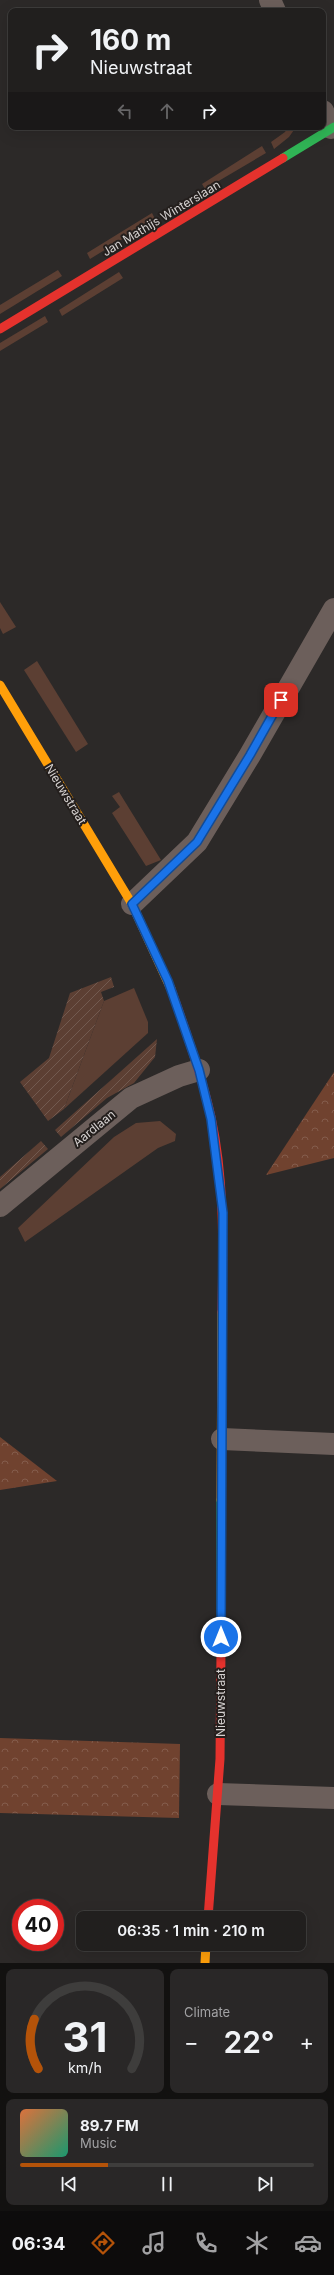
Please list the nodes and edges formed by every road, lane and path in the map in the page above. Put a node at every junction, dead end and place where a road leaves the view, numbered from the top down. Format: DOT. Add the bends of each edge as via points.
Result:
graph roads {
  1 [pos="317,130"];
  2 [pos="0,329"];
  3 [pos="334,609"];
  4 [pos="0,685"];
  5 [pos="132,904"];
  6 [pos="199,1070"];
  7 [pos="0,1206"];
  8 [pos="222,1439"];
  9 [pos="334,1444"];
  10 [pos="218,1794"];
  11 [pos="334,1798"];
  12 [pos="209,1911"];
  13 [pos="206,1951"];
  14 [pos="205,1963"];
  1 -- 2 [label="street, Jan Mathijs Winterslaan"];
  3 -- 5 [label="street" via="197,842"];
  4 -- 5 [label="street, Nieuwstraat"];
  5 -- 6 [label="street, Nieuwstraat" via="168,981"];
  6 -- 7 [label="street, Aardlaan" via="179,1076 131,1098"];
  6 -- 8 [label="street, Nieuwstraat" via="211,1119 223,1213"];
  8 -- 9 [label="street"];
  8 -- 10 [label="street, Nieuwstraat"];
  10 -- 11 [label="street"];
  10 -- 12 [label="street, Nieuwstraat"];
  13 -- 14 [label="street"];
}
